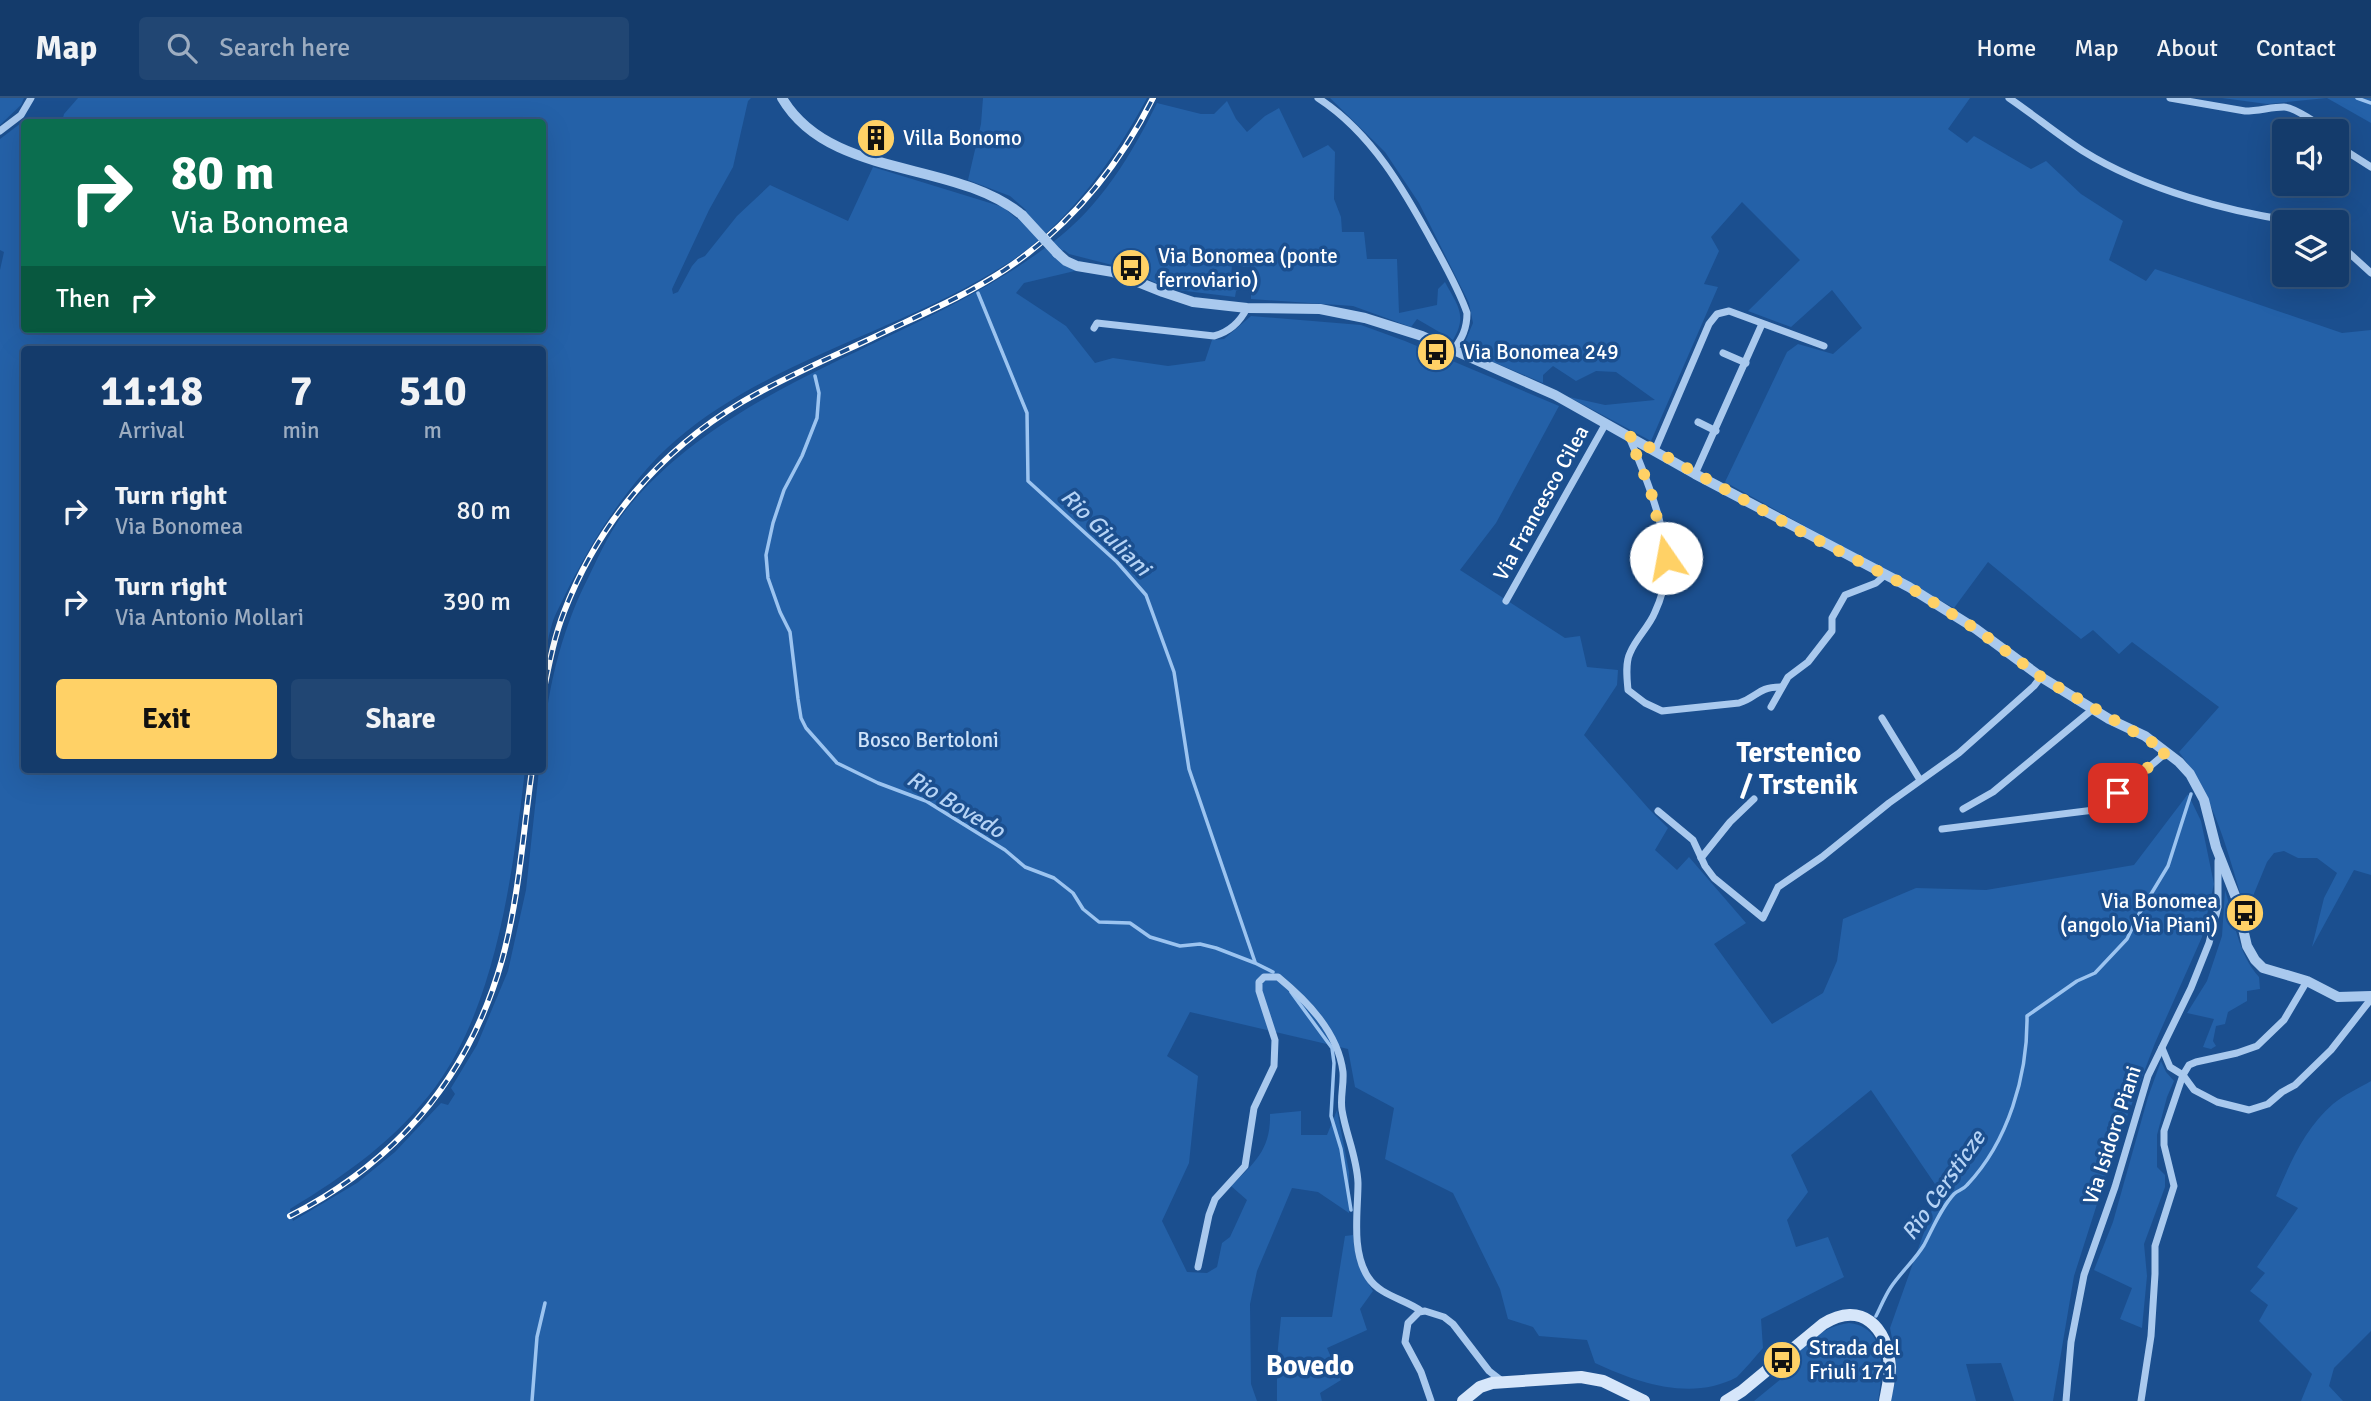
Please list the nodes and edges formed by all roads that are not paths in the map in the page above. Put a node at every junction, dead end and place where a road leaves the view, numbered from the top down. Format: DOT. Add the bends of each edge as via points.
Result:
graph roads {
  1 [pos="782,98"];
  2 [pos="1318,98"];
  3 [pos="2010,98"];
  4 [pos="2170,98"];
  5 [pos="30,101"];
  6 [pos="2309,119"];
  7 [pos="0,131"];
  8 [pos="2349,152"];
  9 [pos="2371,167"];
  10 [pos="2272,218"];
  11 [pos="2349,253"];
  12 [pos="2371,273"];
  13 [pos="1247,308"];
  14 [pos="1762,324"];
  15 [pos="1094,328"];
  16 [pos="1824,346"];
  17 [pos="1453,351"];
  18 [pos="1723,353"];
  19 [pos="1746,363"];
  20 [pos="1698,422"];
  21 [pos="1606,423"];
  22 [pos="1716,431"];
  23 [pos="1629,436"];
  24 [pos="1655,450"];
  25 [pos="1695,474"];
  26 [pos="1885,575"];
  27 [pos="1506,601"];
  28 [pos="2041,677"];
  29 [pos="1781,687"];
  30 [pos="1771,707"];
  31 [pos="2093,709"];
  32 [pos="1882,718"];
  33 [pos="2167,751"];
  34 [pos="1920,780"];
  35 [pos="1755,799"];
  36 [pos="1964,810"];
  37 [pos="1658,811"];
  38 [pos="1942,829"];
  39 [pos="2216,847"];
  40 [pos="1701,858"];
  41 [pos="2307,981"];
  42 [pos="2371,998"];
  43 [pos="2161,1048"];
  44 [pos="2183,1075"];
  45 [pos="1198,1268"];
  46 [pos="1421,1311"];
  47 [pos="1503,1382"];
  48 [pos="1431,1401"];
  49 [pos="1462,1401"];
  50 [pos="1644,1401"];
  51 [pos="1726,1401"];
  52 [pos="1885,1401"];
  53 [pos="2066,1401"];
  54 [pos="2141,1401"];
  1 -- 13 [label="street, bridge" via="824,141 999,198 1066,261 1113,272 1193,302"];
  2 -- 17 [label="street" via="1380,156 1419,217 1467,313 1464,335"];
  3 -- 10 [label="street" via="2084,151 2141,179"];
  4 -- 6 [label="street" via="2245,111 2291,108"];
  5 -- 7 [label="street" via="21,115"];
  8 -- 9 [label="street"];
  11 -- 12 [label="street"];
  13 -- 15 [label="street" via="1235,325 1214,336 1097,323"];
  13 -- 17 [label="street" via="1345,313 1408,331"];
  14 -- 16 [label="street"];
  14 -- 19 [label="street"];
  14 -- 24 [label="street" via="1730,311 1717,314"];
  17 -- 21 [label="street" via="1555,395"];
  18 -- 19 [label="street"];
  19 -- 22 [label="street"];
  20 -- 22 [label="street"];
  21 -- 23 [label="street"];
  21 -- 27 [label="street, Via Francesco Cilea"];
  22 -- 25 [label="street"];
  23 -- 24 [label="street"];
  23 -- 29 [label="street" via="1654,504 1666,571 1655,613 1629,653 1628,690 1662,711 1740,703 1766,687"];
  24 -- 25 [label="street"];
  25 -- 26 [label="street"];
  26 -- 28 [label="street" via="1966,623"];
  26 -- 29 [label="street" via="1877,583 1845,595 1832,618 1832,631"];
  28 -- 31 [label="street"];
  28 -- 34 [label="street" via="1959,753"];
  29 -- 30 [label="street"];
  31 -- 33 [label="street"];
  31 -- 36 [label="street" via="1993,792"];
  32 -- 34 [label="street"];
  33 -- 38 [label="street" via="2094,810"];
  33 -- 39 [label="street" via="2197,785"];
  34 -- 40 [label="street" via="1778,887 1763,918 1714,878"];
  35 -- 40 [label="street"];
  37 -- 40 [label="street" via="1693,841"];
  39 -- 41 [label="street" via="2255,960 2267,970"];
  39 -- 43 [label="street, Via Isidoro Piani" via="2219,901 2213,929 2199,970"];
  41 -- 42 [label="street" via="2339,997"];
  41 -- 44 [label="street" via="2284,1020 2257,1046 2196,1062"];
  42 -- 44 [label="street" via="2321,1059 2268,1104 2249,1110 2236,1108 2204,1096"];
  43 -- 44 [label="street" via="2170,1068"];
  43 -- 53 [label="street, Via Isidoro Piani" via="2144,1085 2084,1275"];
  44 -- 54 [label="street" via="2165,1131 2174,1186 2155,1246 2151,1336"];
  45 -- 46 [label="street" via="1212,1207 1245,1166 1254,1108 1274,1066 1275,1040 1259,982 1264,977 1278,977 1324,1024 1340,1060 1342,1110 1357,1170 1357,1230 1364,1271 1377,1289"];
  46 -- 47 [label="street" via="1453,1324"];
  46 -- 48 [label="street" via="1408,1323 1405,1342"];
  47 -- 49 [label="main road" via="1480,1387"];
  47 -- 50 [label="main road" via="1581,1377 1603,1381"];
  51 -- 52 [label="main road" via="1823,1324 1848,1315 1866,1318 1880,1332 1890,1371"];
}
